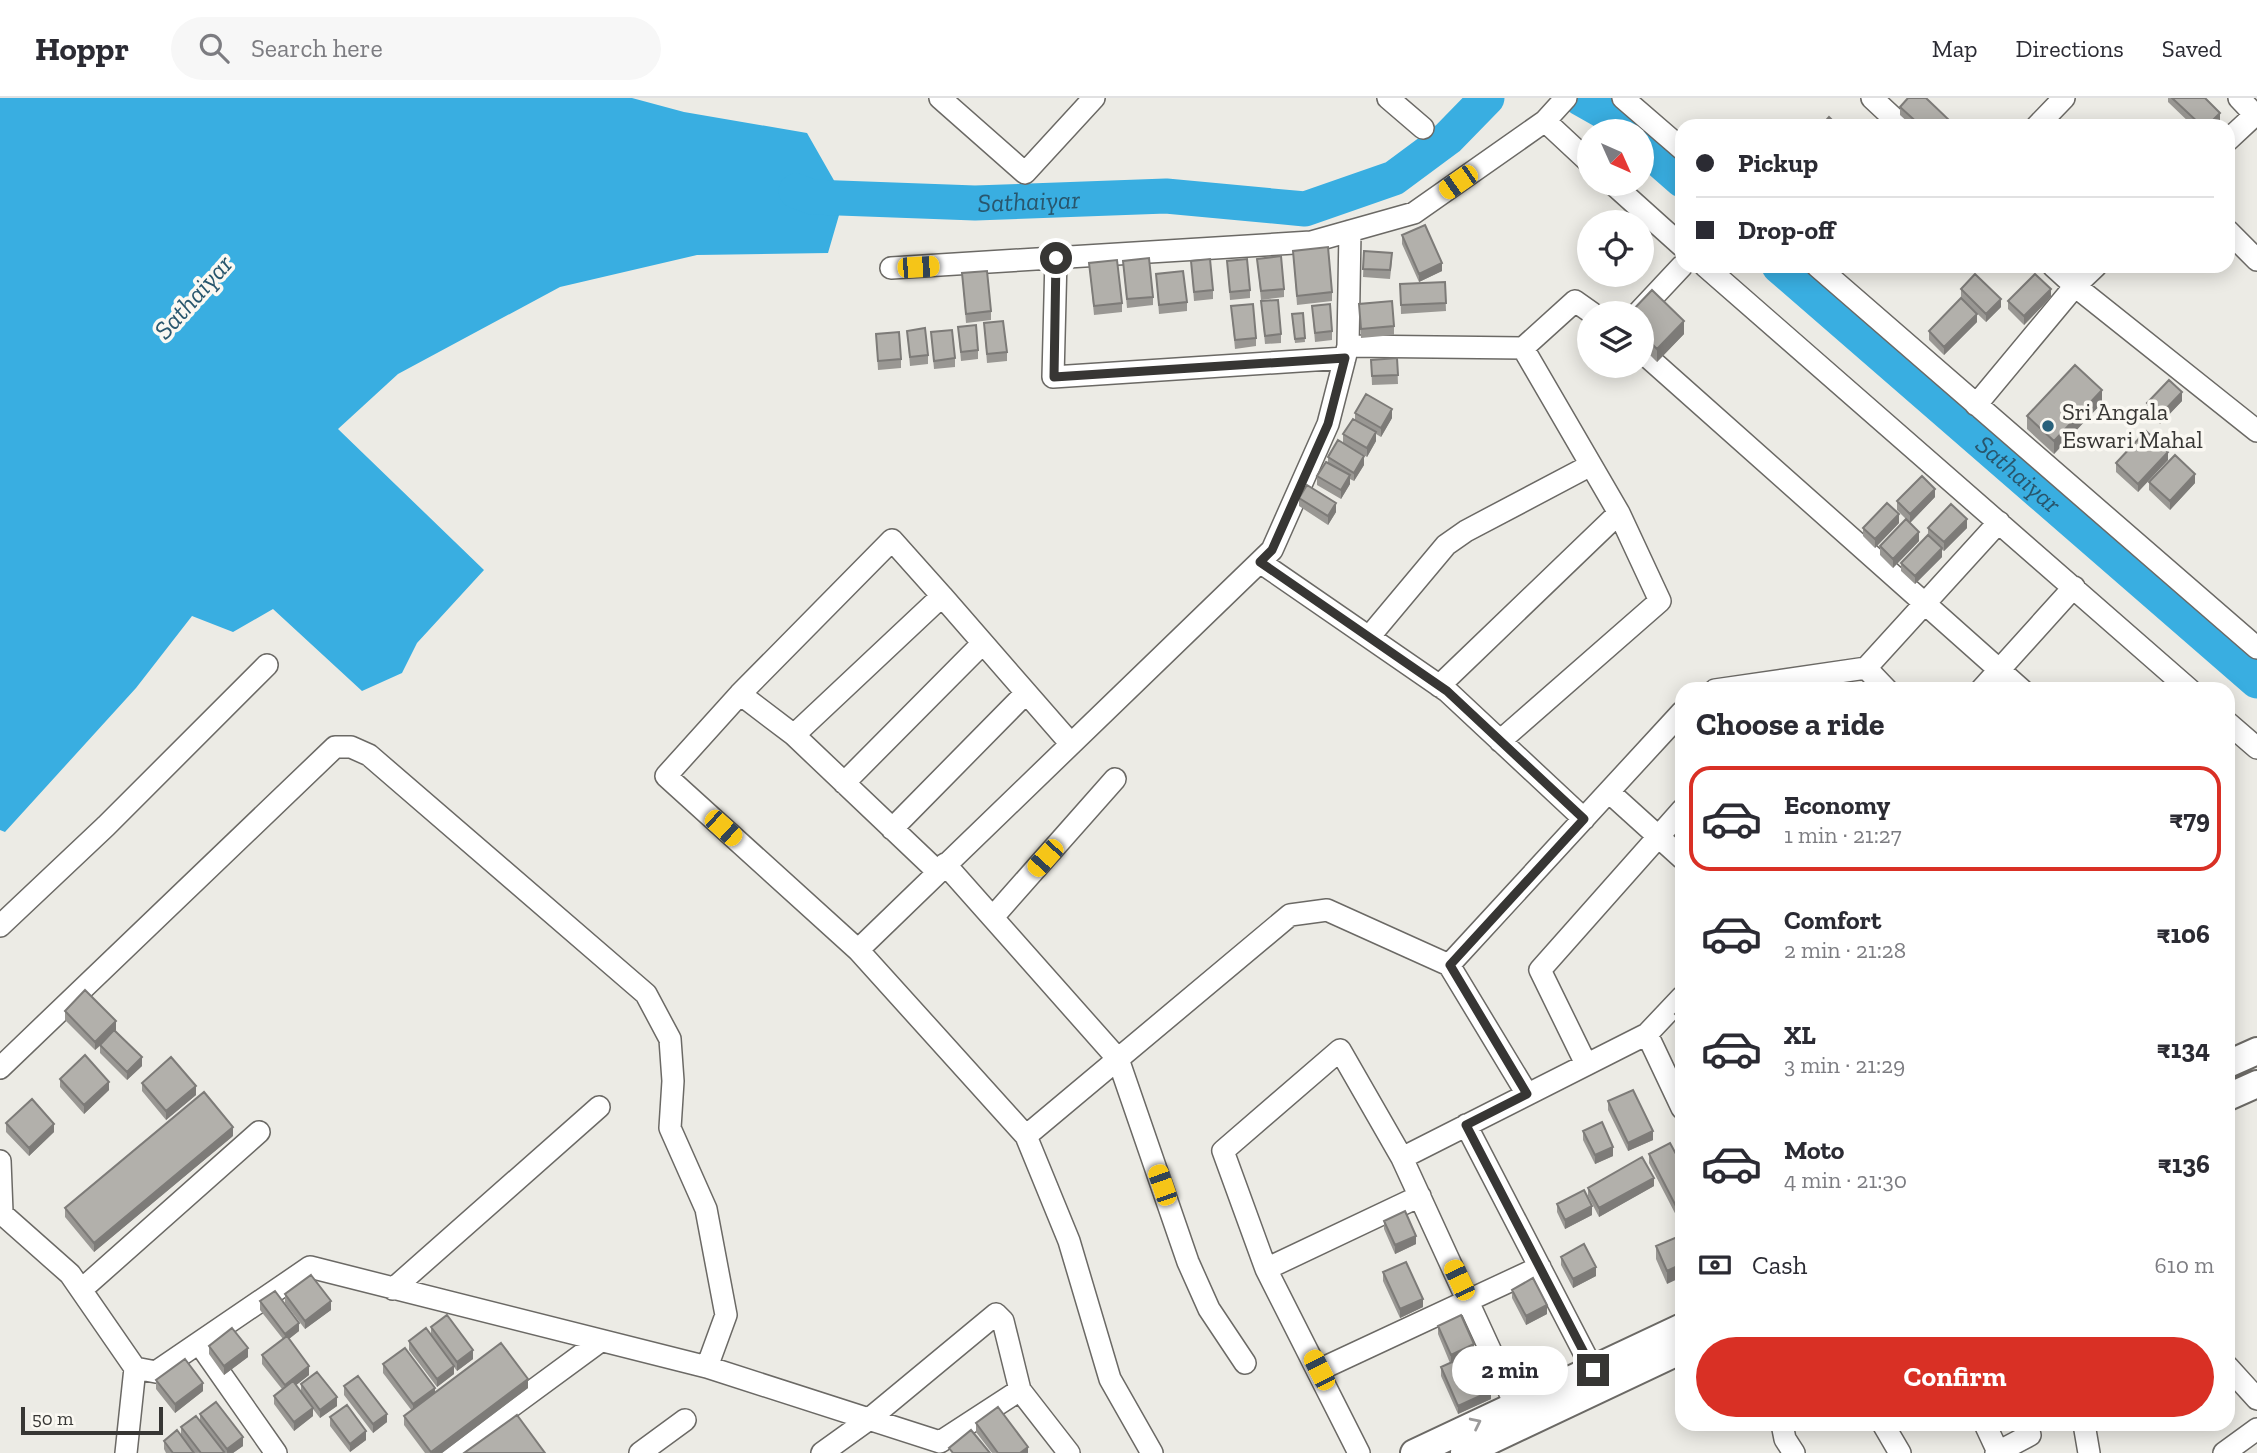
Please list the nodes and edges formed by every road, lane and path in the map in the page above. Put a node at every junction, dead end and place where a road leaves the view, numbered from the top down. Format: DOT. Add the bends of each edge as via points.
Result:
graph roads {
  1 [pos="940,98"];
  2 [pos="1094,98"];
  3 [pos="1388,98"];
  4 [pos="1623,98"];
  5 [pos="2064,98"];
  6 [pos="2239,98"];
  7 [pos="1881,101"];
  8 [pos="1555,110"];
  9 [pos="2256,115"];
  10 [pos="1896,119"];
  11 [pos="2044,119"];
  12 [pos="1423,128"];
  13 [pos="2235,134"];
  14 [pos="1675,143"];
  15 [pos="1577,144"];
  16 [pos="1626,196"];
  17 [pos="1350,231"];
  18 [pos="2235,238"];
  19 [pos="1675,240"];
  20 [pos="1056,258"];
  21 [pos="2257,260"];
  22 [pos="891,268"];
  23 [pos="1676,273"];
  24 [pos="1713,273"];
  25 [pos="1825,273"];
  26 [pos="2061,273"];
  27 [pos="2089,273"];
  28 [pos="2075,286"];
  29 [pos="1650,301"];
  30 [pos="1577,302"];
  31 [pos="1522,348"];
  32 [pos="1346,352"];
  33 [pos="1654,363"];
  34 [pos="1976,405"];
  35 [pos="2257,431"];
  36 [pos="1591,465"];
  37 [pos="1619,513"];
  38 [pos="1999,522"];
  39 [pos="1260,562"];
  40 [pos="2074,587"];
  41 [pos="942,596"];
  42 [pos="1924,604"];
  43 [pos="1369,637"];
  44 [pos="983,643"];
  45 [pos="2257,648"];
  46 [pos="267,665"];
  47 [pos="1866,668"];
  48 [pos="1999,669"];
  49 [pos="1770,682"];
  50 [pos="1879,682"];
  51 [pos="1988,682"];
  52 [pos="2013,682"];
  53 [pos="2181,682"];
  54 [pos="1439,686"];
  55 [pos="1026,693"];
  56 [pos="740,694"];
  57 [pos="1675,720"];
  58 [pos="2235,729"];
  59 [pos="794,735"];
  60 [pos="1500,741"];
  61 [pos="1071,744"];
  62 [pos="2257,748"];
  63 [pos="1115,779"];
  64 [pos="844,783"];
  65 [pos="1609,792"];
  66 [pos="1675,818"];
  67 [pos="1584,819"];
  68 [pos="892,829"];
  69 [pos="1659,836"];
  70 [pos="1675,851"];
  71 [pos="941,867"];
  72 [pos="993,918"];
  73 [pos="0,926"];
  74 [pos="858,950"];
  75 [pos="1450,965"];
  76 [pos="1675,1004"];
  77 [pos="1647,1034"];
  78 [pos="2257,1051"];
  79 [pos="1118,1059"];
  80 [pos="2235,1061"];
  81 [pos="1587,1064"];
  82 [pos="0,1068"];
  83 [pos="2257,1084"];
  84 [pos="1675,1093"];
  85 [pos="1527,1094"];
  86 [pos="2235,1094"];
  87 [pos="598,1107"];
  88 [pos="1466,1125"];
  89 [pos="259,1132"];
  90 [pos="1026,1136"];
  91 [pos="1402,1158"];
  92 [pos="0,1161"];
  93 [pos="1420,1196"];
  94 [pos="1,1212"];
  95 [pos="1540,1267"];
  96 [pos="1266,1269"];
  97 [pos="393,1289"];
  98 [pos="81,1290"];
  99 [pos="1469,1301"];
  100 [pos="1675,1330"];
  101 [pos="599,1342"];
  102 [pos="199,1343"];
  103 [pos="1675,1353"];
  104 [pos="1245,1363"];
  105 [pos="707,1367"];
  106 [pos="135,1368"];
  107 [pos="1319,1370"];
  108 [pos="1593,1370"];
  109 [pos="2235,1375"];
  110 [pos="1020,1390"];
  111 [pos="2257,1399"];
  112 [pos="1515,1404"];
  113 [pos="685,1420"];
  114 [pos="868,1420"];
  115 [pos="2257,1429"];
  116 [pos="1783,1431"];
  117 [pos="1887,1431"];
  118 [pos="1988,1431"];
  119 [pos="2085,1431"];
  120 [pos="2030,1435"];
  121 [pos="653,1449"];
  122 [pos="1066,1452"];
  123 [pos="1997,1452"];
  124 [pos="126,1453"];
  125 [pos="276,1453"];
  126 [pos="448,1453"];
  127 [pos="822,1453"];
  128 [pos="1152,1453"];
  129 [pos="1359,1453"];
  130 [pos="1414,1453"];
  131 [pos="1464,1453"];
  132 [pos="1794,1453"];
  133 [pos="1900,1453"];
  134 [pos="2089,1453"];
  135 [pos="2224,1453"];
  1 -- 2 [label="street" via="1025,173"];
  3 -- 12 [label="street"];
  4 -- 14 [label="street"];
  5 -- 11 [label="street"];
  6 -- 9 [label="street"];
  7 -- 10 [label="street"];
  8 -- 15 [label="street"];
  8 -- 17 [label="street" via="1415,212"];
  9 -- 13 [label="street"];
  16 -- 19 [label="street"];
  17 -- 20 [label="street" via="1311,242"];
  17 -- 32 [label="street"];
  18 -- 21 [label="street"];
  20 -- 22 [label="street"];
  20 -- 32 [label="street" via="1054,377"];
  23 -- 29 [label="street"];
  24 -- 38 [label="street"];
  25 -- 34 [label="street"];
  26 -- 28 [label="street"];
  27 -- 28 [label="street"];
  28 -- 34 [label="street"];
  28 -- 35 [label="street"];
  30 -- 31 [label="street"];
  31 -- 32 [label="street"];
  31 -- 36 [label="street"];
  32 -- 39 [label="street" via="1328,424 1272,550"];
  33 -- 42 [label="street"];
  34 -- 45 [label="street"];
  36 -- 37 [label="street"];
  36 -- 43 [label="street" via="1446,545"];
  37 -- 54 [label="street"];
  37 -- 60 [label="street" via="1660,601"];
  38 -- 40 [label="street"];
  38 -- 42 [label="street"];
  39 -- 43 [label="street"];
  39 -- 61 [label="street"];
  40 -- 48 [label="street"];
  40 -- 53 [label="street"];
  41 -- 44 [label="street"];
  41 -- 56 [label="street" via="892,540"];
  41 -- 59 [label="street"];
  42 -- 47 [label="street"];
  42 -- 48 [label="street"];
  43 -- 54 [label="street"];
  44 -- 55 [label="street"];
  44 -- 64 [label="street"];
  46 -- 73 [label="street"];
  47 -- 49 [label="street"];
  47 -- 50 [label="street"];
  48 -- 51 [label="street"];
  48 -- 52 [label="street"];
  54 -- 60 [label="street"];
  55 -- 61 [label="street"];
  55 -- 68 [label="street"];
  56 -- 59 [label="street"];
  56 -- 74 [label="street" via="666,776"];
  57 -- 65 [label="street"];
  58 -- 62 [label="street"];
  59 -- 64 [label="street"];
  60 -- 67 [label="street"];
  61 -- 71 [label="street"];
  63 -- 72 [label="street"];
  64 -- 68 [label="street"];
  65 -- 67 [label="street"];
  65 -- 69 [label="street"];
  66 -- 69 [label="street"];
  67 -- 75 [label="street"];
  68 -- 71 [label="street"];
  69 -- 70 [label="street"];
  69 -- 81 [label="street" via="1540,970"];
  71 -- 72 [label="street"];
  71 -- 74 [label="street"];
  72 -- 79 [label="street"];
  74 -- 90 [label="street"];
  75 -- 79 [label="street" via="1327,910 1290,915"];
  75 -- 85 [label="street"];
  76 -- 77 [label="street"];
  77 -- 81 [label="street"];
  77 -- 84 [label="street"];
  78 -- 80 [label="main road"];
  79 -- 90 [label="street"];
  79 -- 104 [label="street" via="1188,1262 1209,1309"];
  81 -- 85 [label="street"];
  82 -- 105 [label="street" via="335,747 351,747 369,755 646,994 670,1039 670,1128 706,1209 726,1315"];
  83 -- 86 [label="main road"];
  85 -- 88 [label="street"];
  87 -- 97 [label="street"];
  88 -- 91 [label="street"];
  88 -- 95 [label="street"];
  89 -- 98 [label="street"];
  90 -- 128 [label="street" via="1069,1241 1110,1379"];
  91 -- 93 [label="street"];
  91 -- 96 [label="street" via="1340,1049 1223,1151"];
  92 -- 94 [label="street"];
  93 -- 96 [label="street"];
  93 -- 99 [label="street"];
  94 -- 98 [label="street" via="70,1274"];
  95 -- 99 [label="street"];
  95 -- 108 [label="street"];
  96 -- 107 [label="street"];
  97 -- 101 [label="street"];
  97 -- 102 [label="street" via="310,1267"];
  98 -- 106 [label="street"];
  99 -- 107 [label="street"];
  99 -- 112 [label="street"];
  100 -- 108 [label="main road"];
  101 -- 105 [label="street"];
  101 -- 126 [label="street"];
  102 -- 106 [label="street" via="156,1372"];
  102 -- 125 [label="street"];
  103 -- 131 [label="main road"];
  105 -- 114 [label="street"];
  106 -- 124 [label="street"];
  107 -- 129 [label="street"];
  108 -- 112 [label="main road"];
  109 -- 111 [label="street"];
  110 -- 114 [label="street" via="940,1442"];
  110 -- 114 [label="street" via="1003,1321 996,1314"];
  110 -- 122 [label="street"];
  130 -- 112 [label="main road, one-way"];
  113 -- 121 [label="street"];
  114 -- 127 [label="street"];
  115 -- 135 [label="street"];
  116 -- 132 [label="street"];
  117 -- 133 [label="street"];
  118 -- 123 [label="street"];
  119 -- 134 [label="street"];
  120 -- 123 [label="street"];
}
